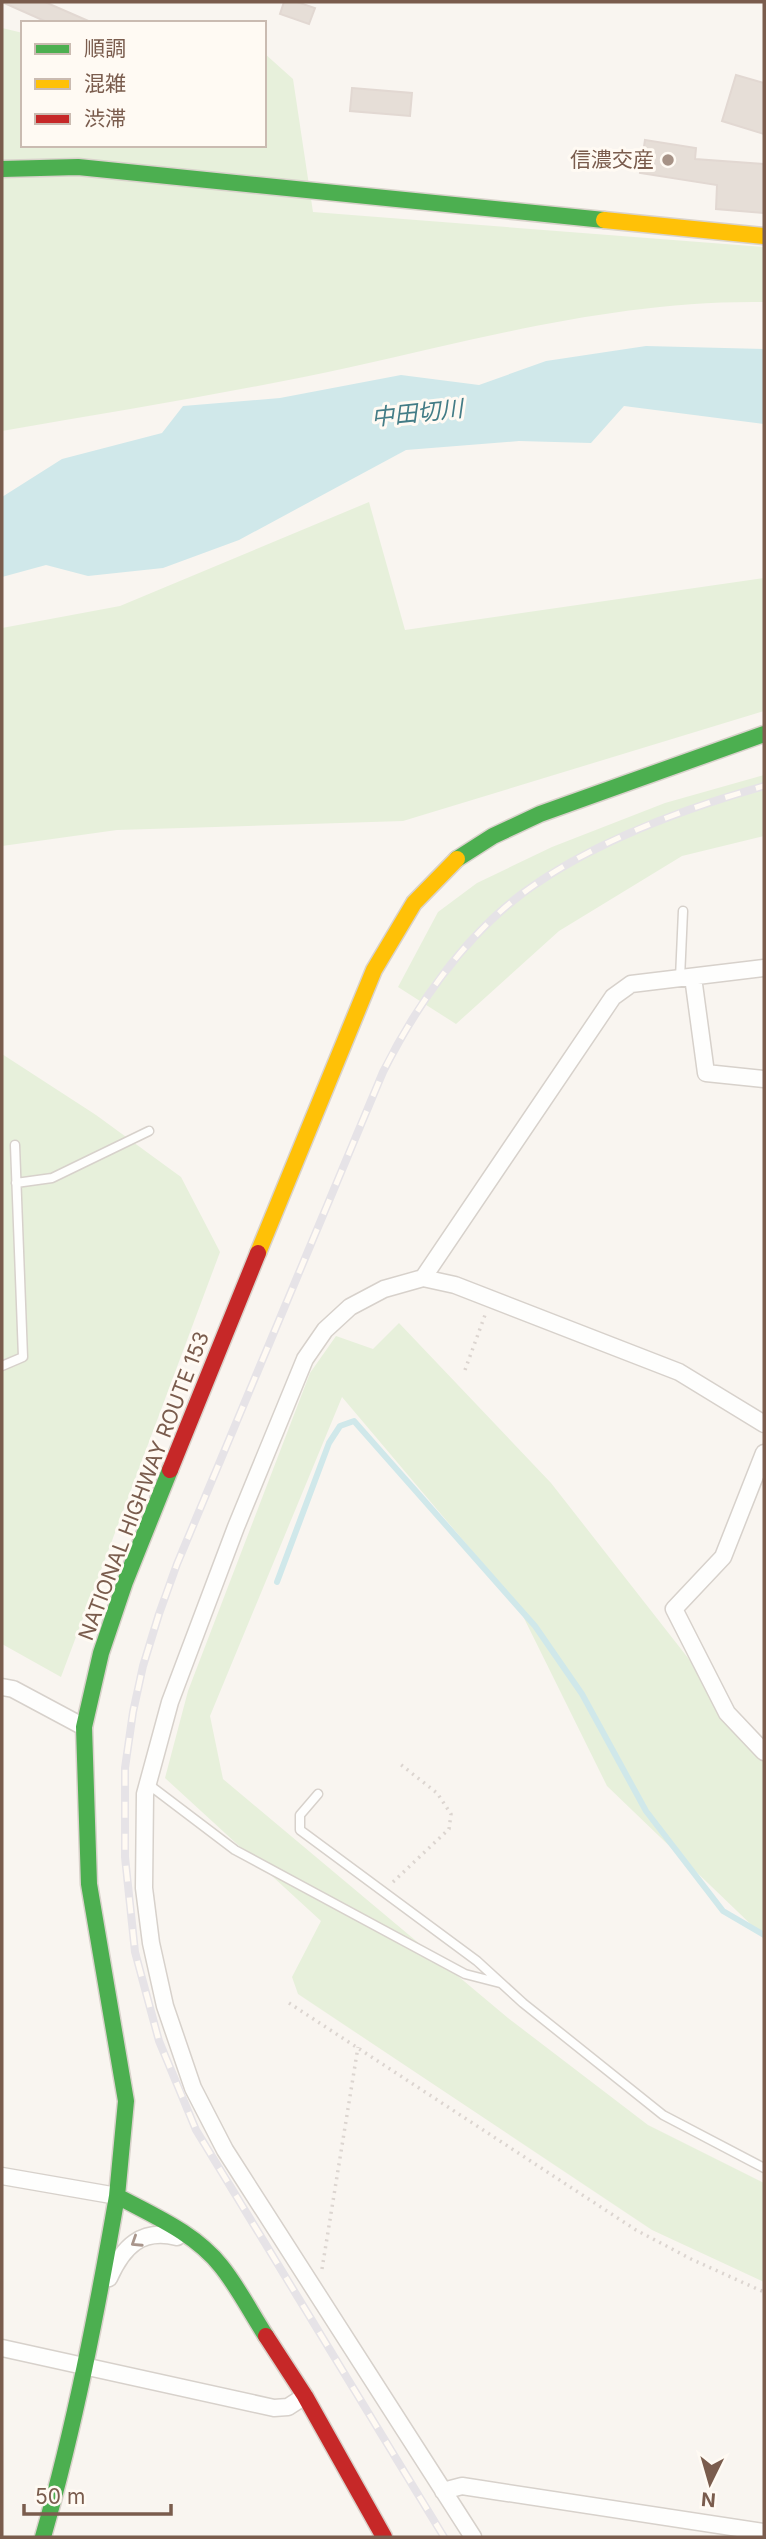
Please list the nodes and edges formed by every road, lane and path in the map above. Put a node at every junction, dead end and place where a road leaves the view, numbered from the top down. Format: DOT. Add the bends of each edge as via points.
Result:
graph roads {
  1 [pos="2,169"];
  2 [pos="764,236"];
  3 [pos="764,734"];
  4 [pos="683,911"];
  5 [pos="764,968"];
  6 [pos="686,977"];
  7 [pos="764,1079"];
  8 [pos="149,1131"];
  9 [pos="15,1145"];
  10 [pos="16,1183"];
  11 [pos="423,1278"];
  12 [pos="491,1300"];
  13 [pos="2,1366"];
  14 [pos="465,1370"];
  15 [pos="764,1423"];
  16 [pos="764,1453"];
  17 [pos="2,1687"];
  18 [pos="84,1727"];
  19 [pos="764,1752"];
  20 [pos="400,1764"];
  21 [pos="148,1784"];
  22 [pos="318,1794"];
  23 [pos="384,1890"];
  24 [pos="502,1983"];
  25 [pos="289,2003"];
  26 [pos="358,2047"];
  27 [pos="764,2168"];
  28 [pos="2,2176"];
  29 [pos="117,2196"];
  30 [pos="199,2244"];
  31 [pos="764,2292"];
  32 [pos="318,2295"];
  33 [pos="100,2296"];
  34 [pos="2,2348"];
  35 [pos="84,2367"];
  36 [pos="305,2396"];
  37 [pos="443,2491"];
  38 [pos="764,2532"];
  39 [pos="43,2537"];
  40 [pos="384,2537"];
  41 [pos="473,2537"];
  1 -- 2 [label="main road" via="78,167"];
  3 -- 18 [label="main road, NATIONAL HIGHWAY ROUTE 153" via="491,837 431,882 407,914 368,983 125,1582 101,1653"];
  4 -- 6 [label="lane"];
  5 -- 6 [label="street"];
  6 -- 7 [label="street" via="706,1073"];
  6 -- 11 [label="street" via="631,984 613,997"];
  8 -- 10 [label="lane" via="52,1178"];
  9 -- 10 [label="lane"];
  10 -- 13 [label="lane" via="23,1357"];
  11 -- 12 [label="street"];
  11 -- 21 [label="street" via="403,1282 350,1307 325,1330 305,1359 170,1702"];
  12 -- 14 [label="path"];
  12 -- 15 [label="street" via="679,1372"];
  16 -- 19 [label="street" via="723,1557 674,1609 727,1713"];
  17 -- 18 [label="street"];
  18 -- 29 [label="main road, NATIONAL HIGHWAY ROUTE 153" via="89,1884 126,2101"];
  20 -- 23 [label="path" via="437,1793 451,1814 449,1829"];
  21 -- 24 [label="lane" via="235,1850 465,1973"];
  21 -- 32 [label="street" via="142,1836 144,1888 151,1944 169,2018 193,2088 225,2150"];
  22 -- 23 [label="lane" via="300,1815 300,1830"];
  23 -- 24 [label="lane"];
  24 -- 27 [label="lane" via="663,2115"];
  25 -- 26 [label="path"];
  26 -- 31 [label="path" via="636,2230"];
  26 -- 32 [label="path"];
  28 -- 29 [label="street"];
  29 -- 30 [label="main road"];
  29 -- 33 [label="main road, NATIONAL HIGHWAY ROUTE 153"];
  30 -- 33 [label="street, one-way" via="172,2236 138,2238 120,2256"];
  30 -- 36 [label="main road" via="239,2291"];
  32 -- 37 [label="street"];
  33 -- 35 [label="main road, NATIONAL HIGHWAY ROUTE 153"];
  34 -- 35 [label="street"];
  35 -- 36 [label="street" via="274,2408 288,2407"];
  35 -- 39 [label="main road, NATIONAL HIGHWAY ROUTE 153"];
  36 -- 40 [label="main road"];
  37 -- 38 [label="street" via="462,2486"];
  37 -- 41 [label="street"];
}
